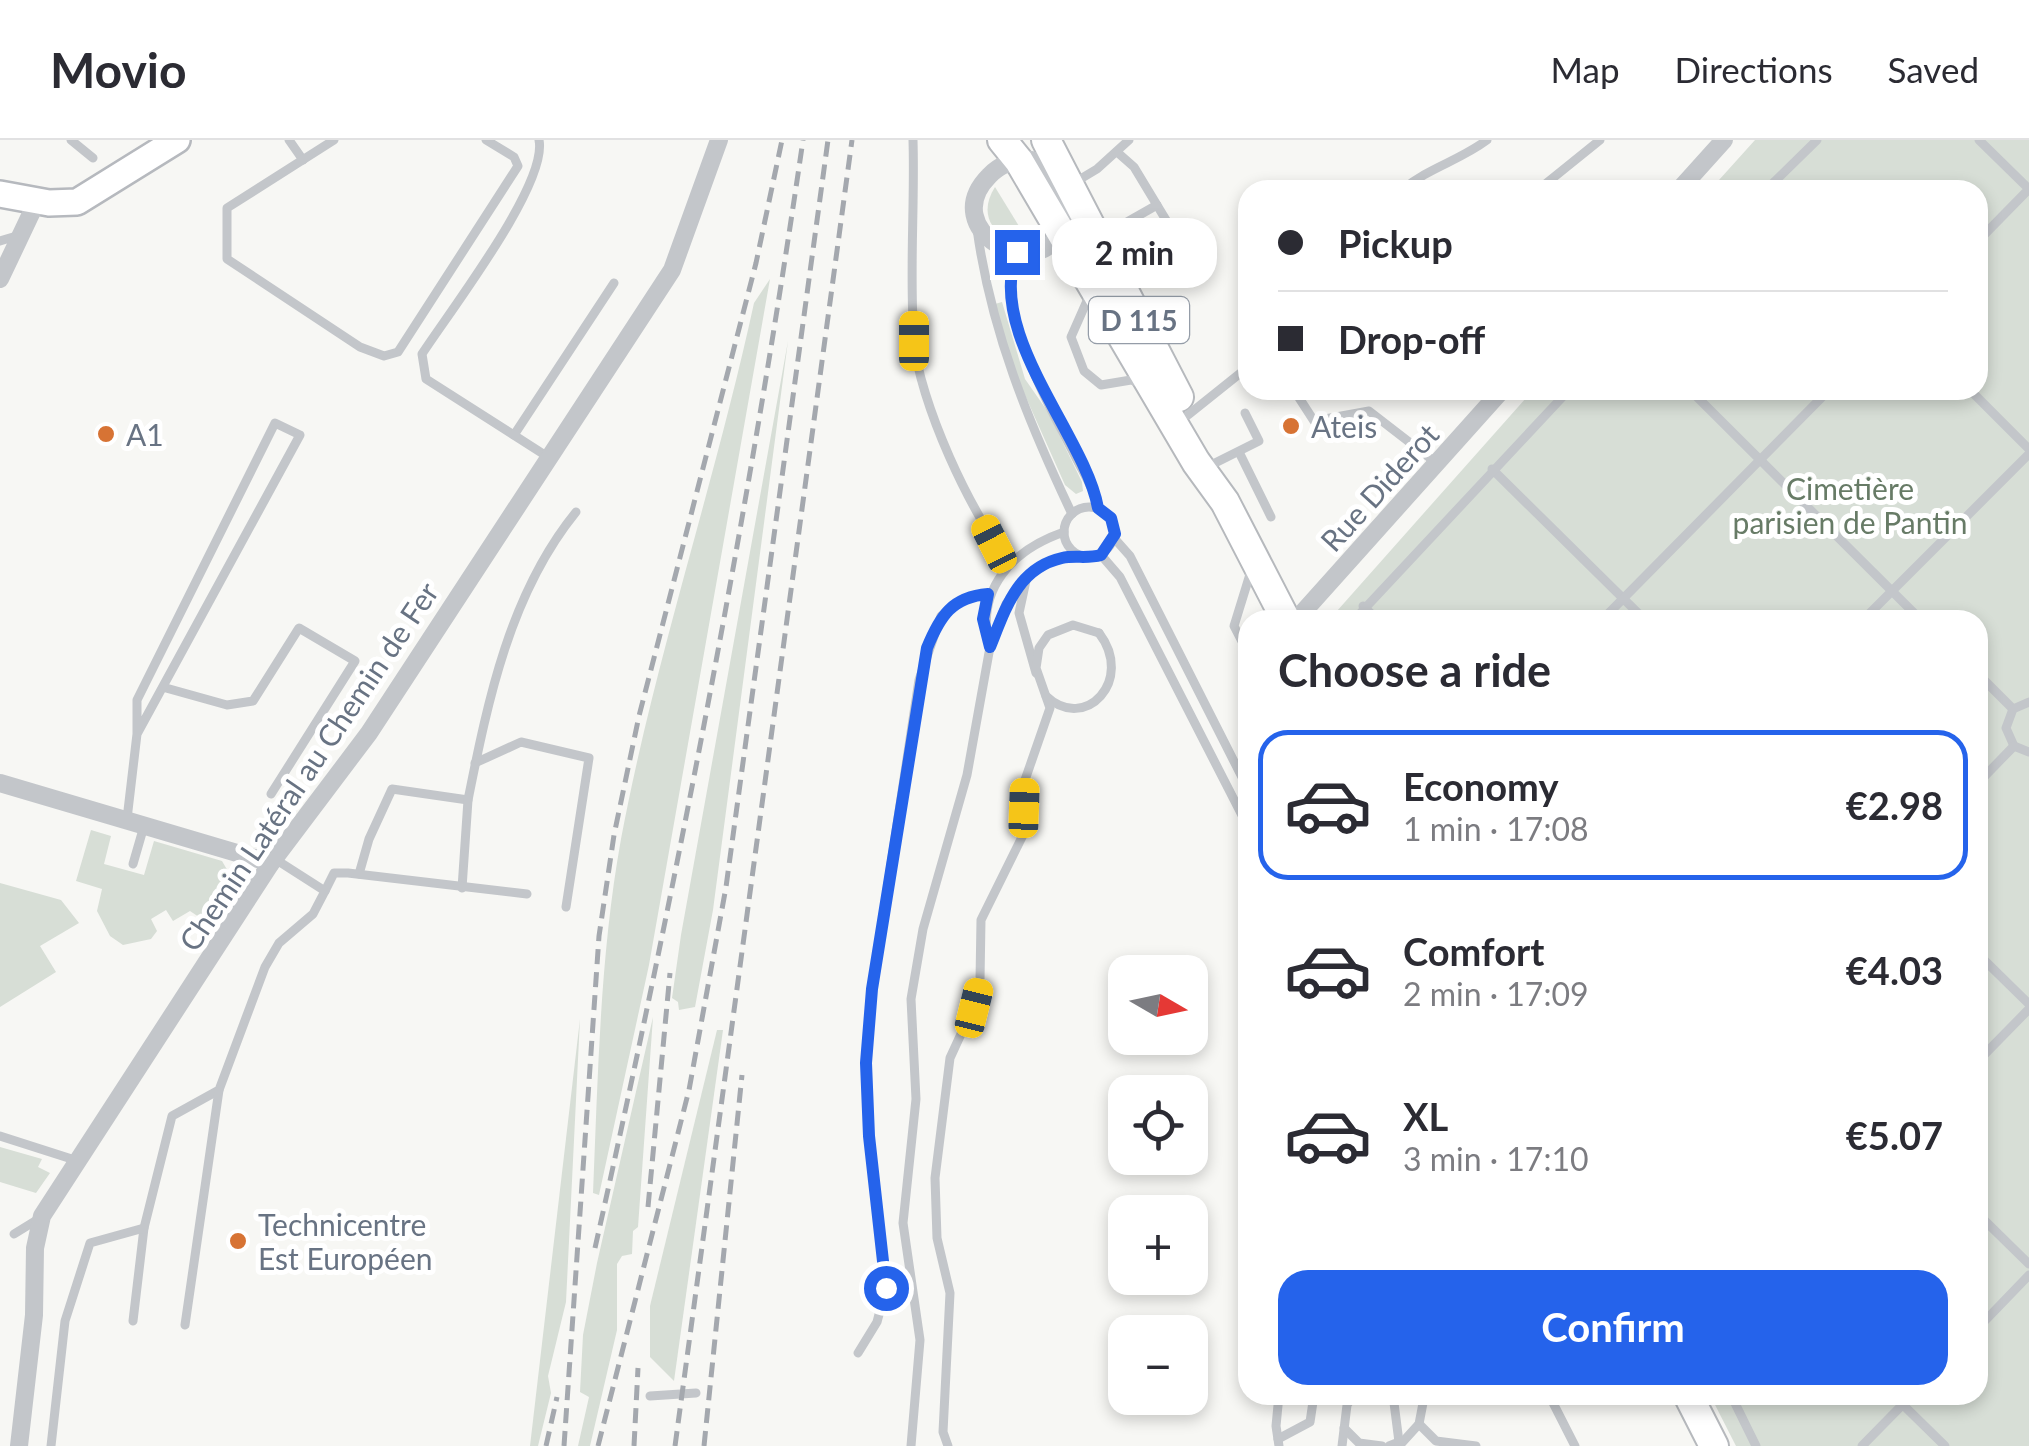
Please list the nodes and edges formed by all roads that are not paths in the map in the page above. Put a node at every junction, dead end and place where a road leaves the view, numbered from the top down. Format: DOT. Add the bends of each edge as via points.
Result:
graph roads {
  1 [pos="71,140"];
  2 [pos="149,140"];
  3 [pos="176,140"];
  4 [pos="289,140"];
  5 [pos="333,140"];
  6 [pos="486,140"];
  7 [pos="538,140"];
  8 [pos="719,140"];
  9 [pos="913,140"];
  10 [pos="1046,140"];
  11 [pos="1130,140"];
  12 [pos="1488,140"];
  13 [pos="1600,140"];
  14 [pos="1817,140"];
  15 [pos="1980,140"];
  16 [pos="1712,144"];
  17 [pos="1011,150"];
  18 [pos="1117,152"];
  19 [pos="93,158"];
  20 [pos="303,160"];
  21 [pos="1414,180"];
  22 [pos="1550,180"];
  23 [pos="1686,180"];
  24 [pos="1777,180"];
  25 [pos="2029,190"];
  26 [pos="0,194"];
  27 [pos="36,201"];
  28 [pos="1158,205"];
  29 [pos="1075,217"];
  30 [pos="976,221"];
  31 [pos="1988,231"];
  32 [pos="22,234"];
  33 [pos="0,240"];
  34 [pos="1017,252"];
  35 [pos="1201,278"];
  36 [pos="0,279"];
  37 [pos="614,283"];
  38 [pos="1092,286"];
  39 [pos="1238,375"];
  40 [pos="1152,386"];
  41 [pos="1300,400"];
  42 [pos="1493,400"];
  43 [pos="1559,400"];
  44 [pos="1700,400"];
  45 [pos="1819,400"];
  46 [pos="1980,400"];
  47 [pos="1245,413"];
  48 [pos="1188,414"];
  49 [pos="514,434"];
  50 [pos="2029,452"];
  51 [pos="548,457"];
  52 [pos="1227,458"];
  53 [pos="1760,458"];
  54 [pos="1438,464"];
  55 [pos="1492,469"];
  56 [pos="1226,502"];
  57 [pos="1098,508"];
  58 [pos="576,512"];
  59 [pos="1072,514"];
  60 [pos="1271,516"];
  61 [pos="1064,532"];
  62 [pos="1114,538"];
  63 [pos="1101,555"];
  64 [pos="1078,556"];
  65 [pos="1254,559"];
  66 [pos="1011,563"];
  67 [pos="1027,576"];
  68 [pos="1891,591"];
  69 [pos="988,594"];
  70 [pos="1623,599"];
  71 [pos="1363,606"];
  72 [pos="1239,610"];
  73 [pos="1281,610"];
  74 [pos="1305,610"];
  75 [pos="1360,610"];
  76 [pos="1367,610"];
  77 [pos="1612,610"];
  78 [pos="1635,610"];
  79 [pos="1873,610"];
  80 [pos="1911,610"];
  81 [pos="990,647"];
  82 [pos="1988,683"];
  83 [pos="166,688"];
  84 [pos="2029,702"];
  85 [pos="2014,708"];
  86 [pos="137,734"];
  87 [pos="2014,746"];
  88 [pos="2029,752"];
  89 [pos="475,763"];
  90 [pos="1238,770"];
  91 [pos="1988,773"];
  92 [pos="0,783"];
  93 [pos="271,794"];
  94 [pos="468,800"];
  95 [pos="1238,808"];
  96 [pos="136,821"];
  97 [pos="273,861"];
  98 [pos="133,864"];
  99 [pos="359,874"];
  100 [pos="462,888"];
  101 [pos="325,891"];
  102 [pos="526,894"];
  103 [pos="566,907"];
  104 [pos="1988,964"];
  105 [pos="2029,1006"];
  106 [pos="1988,1050"];
  107 [pos="219,1090"];
  108 [pos="0,1136"];
  109 [pos="78,1160"];
  110 [pos="42,1216"];
  111 [pos="1988,1224"];
  112 [pos="144,1228"];
  113 [pos="14,1234"];
  114 [pos="2029,1264"];
  115 [pos="2029,1275"];
  116 [pos="1988,1318"];
  117 [pos="134,1321"];
  118 [pos="186,1325"];
  119 [pos="858,1352"];
  120 [pos="696,1393"];
  121 [pos="650,1396"];
  122 [pos="1279,1405"];
  123 [pos="1313,1405"];
  124 [pos="1346,1405"];
  125 [pos="1394,1405"];
  126 [pos="1422,1405"];
  127 [pos="1554,1405"];
  128 [pos="1693,1405"];
  129 [pos="1736,1405"];
  130 [pos="1902,1405"];
  131 [pos="1419,1424"];
  132 [pos="1344,1428"];
  133 [pos="1278,1442"];
  134 [pos="1392,1445"];
  135 [pos="19,1446"];
  136 [pos="51,1446"];
  137 [pos="910,1446"];
  138 [pos="948,1446"];
  139 [pos="1342,1446"];
  140 [pos="1476,1446"];
  141 [pos="1576,1446"];
  142 [pos="1714,1446"];
  143 [pos="1756,1446"];
  144 [pos="1862,1446"];
  145 [pos="1944,1446"];
  1 -- 19 [label="lane"];
  2 -- 27 [label="main road" via="85,182"];
  3 -- 27 [label="main road" via="78,202"];
  4 -- 20 [label="lane"];
  5 -- 20 [label="lane"];
  6 -- 20 [label="lane" via="518,166 398,352 384,356 227,259 227,208"];
  7 -- 49 [label="lane" via="542,156 531,188 422,354 426,378"];
  8 -- 51 [label="street, Chemin Latéral au Chemin de Fer" via="672,270"];
  9 -- 66 [label="lane" via="920,376 956,469 994,544"];
  10 -- 29 [label="main road, D 115"];
  11 -- 18 [label="lane"];
  12 -- 21 [label="lane"];
  13 -- 22 [label="lane"];
  14 -- 24 [label="lane"];
  15 -- 25 [label="lane"];
  16 -- 23 [label="street"];
  17 -- 29 [label="main road, D 115"];
  17 -- 30 [label="street" via="982,184"];
  18 -- 28 [label="lane"];
  18 -- 29 [label="lane"];
  25 -- 31 [label="lane"];
  26 -- 27 [label="main road"];
  27 -- 32 [label="street"];
  28 -- 29 [label="lane"];
  28 -- 35 [label="lane"];
  29 -- 34 [label="street" via="1040,248"];
  29 -- 38 [label="main road, D 115"];
  29 -- 48 [label="main road, D 115"];
  30 -- 34 [label="street" via="993,244"];
  30 -- 59 [label="lane" via="1009,370"];
  32 -- 33 [label="lane"];
  32 -- 36 [label="street"];
  34 -- 57 [label="lane" via="1011,294 1031,366"];
  37 -- 49 [label="lane"];
  38 -- 40 [label="main road, D 115"];
  38 -- 40 [label="lane" via="1071,337 1084,371 1101,384 1132,380"];
  39 -- 48 [label="lane"];
  40 -- 56 [label="main road, D 115"];
  41 -- 54 [label="lane" via="1314,421 1369,412"];
  42 -- 54 [label="street, Rue Diderot"];
  43 -- 55 [label="lane"];
  44 -- 53 [label="lane"];
  45 -- 53 [label="lane"];
  46 -- 50 [label="lane"];
  47 -- 52 [label="lane" via="1260,441"];
  48 -- 52 [label="main road, D 115"];
  49 -- 51 [label="lane"];
  50 -- 68 [label="lane"];
  51 -- 97 [label="street, Chemin Latéral au Chemin de Fer" via="369,732"];
  52 -- 56 [label="main road, D 115"];
  52 -- 60 [label="lane"];
  53 -- 68 [label="lane"];
  53 -- 70 [label="lane"];
  54 -- 74 [label="street, Rue Diderot"];
  55 -- 70 [label="lane"];
  55 -- 71 [label="lane"];
  56 -- 65 [label="main road, D 115"];
  57 -- 59 [label="lane"];
  57 -- 62 [label="lane" via="1113,522"];
  58 -- 89 [label="lane" via="521,601"];
  59 -- 61 [label="lane"];
  61 -- 64 [label="lane"];
  61 -- 66 [label="lane"];
  62 -- 63 [label="lane"];
  62 -- 90 [label="lane" via="1130,556"];
  63 -- 64 [label="lane"];
  63 -- 95 [label="lane" via="1120,577"];
  64 -- 67 [label="lane" via="1052,560"];
  65 -- 72 [label="lane"];
  65 -- 73 [label="main road, D 115"];
  66 -- 69 [label="lane"];
  67 -- 81 [label="lane" via="1006,604"];
  67 -- 138 [label="lane, bridge" via="1020,613 1028,653 1049,700 1073,706 1097,700 1114,670 1099,633 1073,625 1048,636 1036,660 1050,708 1025,780 1023,835 982,920 974,1008 950,1058 935,1178 937,1238 950,1292 943,1432"];
  68 -- 79 [label="lane"];
  68 -- 80 [label="lane"];
  69 -- 81 [label="lane" via="983,619"];
  69 -- 119 [label="lane" via="963,599 941,616 919,680 866,1063 886,1288 877,1322"];
  70 -- 77 [label="lane"];
  70 -- 78 [label="lane"];
  71 -- 75 [label="lane"];
  71 -- 76 [label="lane"];
  81 -- 137 [label="lane" via="967,775 923,929 911,1000 916,1099 904,1237 920,1340"];
  82 -- 85 [label="lane"];
  83 -- 86 [label="lane"];
  83 -- 86 [label="lane" via="300,435 275,423 137,700"];
  83 -- 93 [label="lane" via="227,705 254,701 299,628 355,662"];
  84 -- 85 [label="lane"];
  85 -- 87 [label="lane" via="2006,728"];
  86 -- 96 [label="lane"];
  87 -- 88 [label="lane"];
  87 -- 91 [label="lane"];
  89 -- 94 [label="lane"];
  89 -- 103 [label="lane" via="521,742 589,758"];
  92 -- 96 [label="street"];
  94 -- 99 [label="lane" via="392,789"];
  94 -- 100 [label="lane"];
  96 -- 97 [label="street"];
  96 -- 98 [label="lane"];
  97 -- 101 [label="lane"];
  97 -- 109 [label="street, Chemin Latéral au Chemin de Fer"];
  99 -- 100 [label="lane"];
  99 -- 101 [label="lane" via="334,873"];
  100 -- 102 [label="lane"];
  101 -- 107 [label="lane" via="314,914 279,943 265,967"];
  104 -- 105 [label="lane"];
  105 -- 106 [label="lane"];
  107 -- 112 [label="lane" via="172,1116"];
  107 -- 118 [label="lane"];
  108 -- 109 [label="lane"];
  109 -- 110 [label="street, Chemin Latéral au Chemin de Fer"];
  110 -- 113 [label="lane"];
  110 -- 135 [label="street, Chemin Latéral au Chemin de Fer"];
  111 -- 114 [label="lane"];
  112 -- 117 [label="lane"];
  112 -- 136 [label="lane" via="90,1243 65,1320"];
  115 -- 116 [label="lane"];
  120 -- 121 [label="lane"];
  122 -- 133 [label="lane"];
  123 -- 133 [label="lane" via="1310,1422"];
  124 -- 132 [label="lane"];
  125 -- 134 [label="lane"];
  126 -- 131 [label="lane"];
  127 -- 141 [label="lane"];
  128 -- 142 [label="main road"];
  129 -- 143 [label="lane"];
  130 -- 144 [label="lane"];
  130 -- 145 [label="lane"];
  131 -- 134 [label="lane"];
  131 -- 140 [label="lane" via="1436,1441"];
  132 -- 134 [label="lane" via="1359,1443"];
  132 -- 139 [label="lane"];
}
